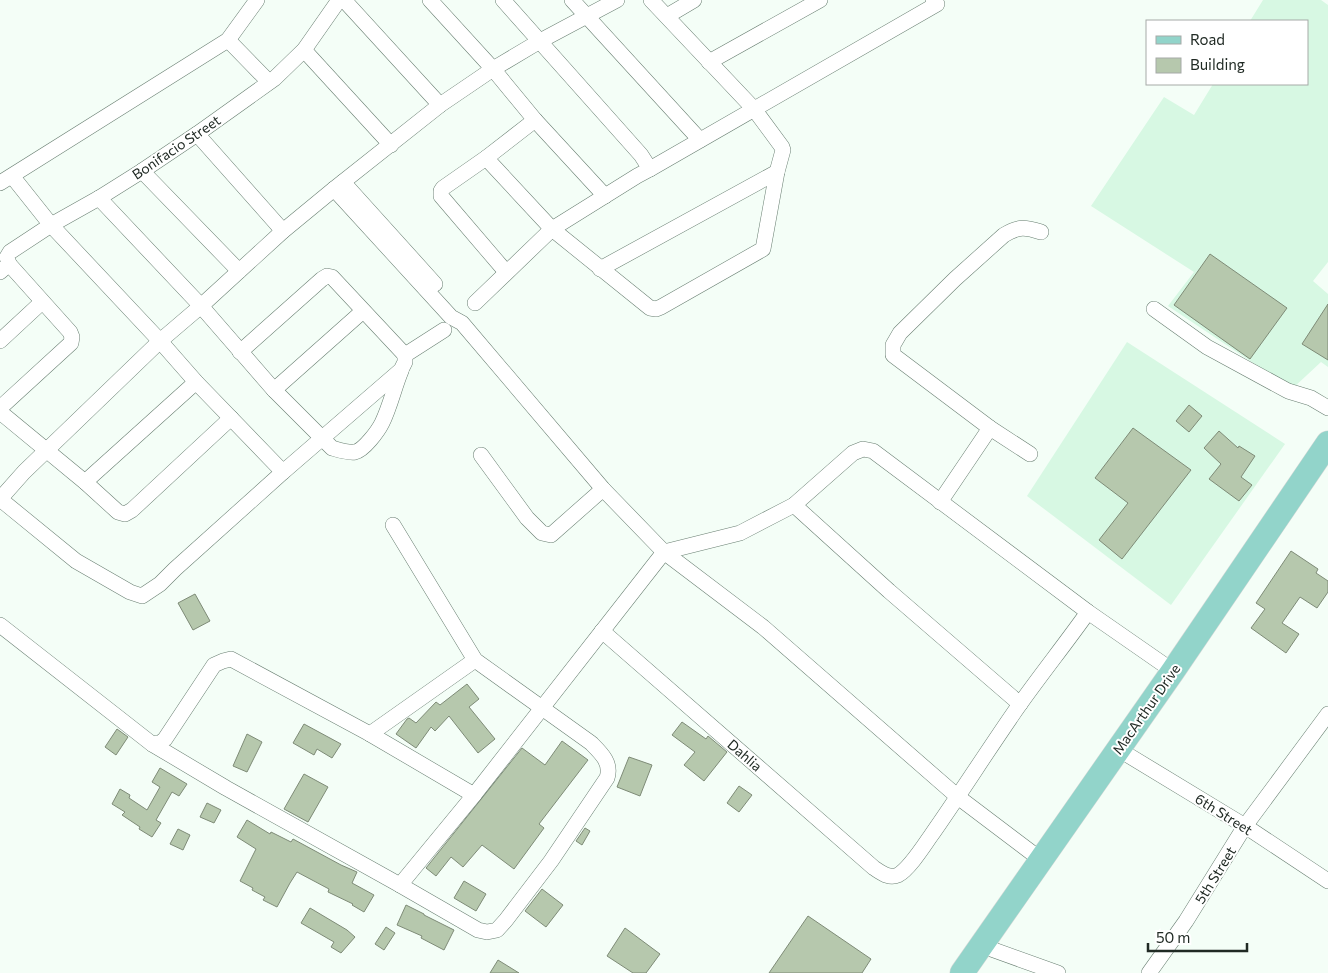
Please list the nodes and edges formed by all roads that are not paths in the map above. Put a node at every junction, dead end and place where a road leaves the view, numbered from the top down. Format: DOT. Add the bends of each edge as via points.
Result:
graph roads {
  1 [pos="257,0"];
  2 [pos="339,0"];
  3 [pos="344,0"];
  4 [pos="430,0"];
  5 [pos="503,0"];
  6 [pos="572,0"];
  7 [pos="617,0"];
  8 [pos="651,0"];
  9 [pos="694,0"];
  10 [pos="820,0"];
  11 [pos="938,1"];
  12 [pos="667,16"];
  13 [pos="587,17"];
  14 [pos="228,40"];
  15 [pos="540,41"];
  16 [pos="304,50"];
  17 [pos="709,62"];
  18 [pos="493,69"];
  19 [pos="269,82"];
  20 [pos="440,105"];
  21 [pos="754,109"];
  22 [pos="535,120"];
  23 [pos="197,134"];
  24 [pos="700,140"];
  25 [pos="391,145"];
  26 [pos="486,158"];
  27 [pos="650,169"];
  28 [pos="142,171"];
  29 [pos="777,172"];
  30 [pos="6,180"];
  31 [pos="339,185"];
  32 [pos="605,196"];
  33 [pos="99,198"];
  34 [pos="50,225"];
  35 [pos="552,229"];
  36 [pos="283,231"];
  37 [pos="1041,232"];
  38 [pos="4,268"];
  39 [pos="600,269"];
  40 [pos="239,271"];
  41 [pos="506,272"];
  42 [pos="42,302"];
  43 [pos="475,303"];
  44 [pos="201,306"];
  45 [pos="1154,310"];
  46 [pos="363,311"];
  47 [pos="444,330"];
  48 [pos="0,341"];
  49 [pos="160,341"];
  50 [pos="240,352"];
  51 [pos="403,362"];
  52 [pos="196,382"];
  53 [pos="274,390"];
  54 [pos="0,408"];
  55 [pos="1328,408"];
  56 [pos="0,412"];
  57 [pos="232,418"];
  58 [pos="990,428"];
  59 [pos="322,438"];
  60 [pos="47,451"];
  61 [pos="1030,454"];
  62 [pos="481,455"];
  63 [pos="1324,456"];
  64 [pos="283,472"];
  65 [pos="85,482"];
  66 [pos="603,489"];
  67 [pos="0,499"];
  68 [pos="940,502"];
  69 [pos="794,505"];
  70 [pos="393,525"];
  71 [pos="664,552"];
  72 [pos="1088,612"];
  73 [pos="0,625"];
  74 [pos="602,631"];
  75 [pos="475,660"];
  76 [pos="1172,671"];
  77 [pos="1020,704"];
  78 [pos="542,708"];
  79 [pos="1328,714"];
  80 [pos="370,734"];
  81 [pos="152,744"];
  82 [pos="1118,749"];
  83 [pos="474,795"];
  84 [pos="958,797"];
  85 [pos="1245,826"];
  86 [pos="1040,859"];
  87 [pos="1328,881"];
  88 [pos="400,885"];
  89 [pos="980,945"];
  90 [pos="962,973"];
  91 [pos="1058,973"];
  92 [pos="1149,973"];
  1 -- 14 [label="street"];
  2 -- 16 [label="street, Bonifacio Street"];
  3 -- 20 [label="street"];
  4 -- 18 [label="street"];
  5 -- 15 [label="street"];
  6 -- 13 [label="street"];
  7 -- 13 [label="street"];
  8 -- 12 [label="street"];
  9 -- 12 [label="street"];
  10 -- 17 [label="street"];
  11 -- 21 [label="street"];
  12 -- 17 [label="street"];
  13 -- 15 [label="street"];
  13 -- 24 [label="street"];
  14 -- 19 [label="street"];
  14 -- 30 [label="street"];
  15 -- 18 [label="street"];
  15 -- 27 [label="street"];
  16 -- 19 [label="street, Bonifacio Street"];
  16 -- 25 [label="street"];
  17 -- 21 [label="street"];
  18 -- 20 [label="street"];
  18 -- 22 [label="street"];
  19 -- 23 [label="street, Bonifacio Street"];
  20 -- 25 [label="street"];
  21 -- 24 [label="street"];
  21 -- 29 [label="street" via="783,150"];
  22 -- 26 [label="street"];
  22 -- 32 [label="street"];
  23 -- 28 [label="street, Bonifacio Street"];
  23 -- 36 [label="street"];
  24 -- 27 [label="street"];
  25 -- 31 [label="street"];
  26 -- 35 [label="street"];
  26 -- 41 [label="street" via="443,188 441,196"];
  27 -- 32 [label="street"];
  28 -- 33 [label="street, Bonifacio Street"];
  28 -- 40 [label="street"];
  29 -- 39 [label="street"];
  29 -- 39 [label="street" via="763,249 661,308 650,308"];
  30 -- 34 [label="street"];
  31 -- 36 [label="street"];
  31 -- 66 [label="street" via="450,308 459,311 462,323"];
  32 -- 35 [label="street"];
  33 -- 34 [label="street, Bonifacio Street"];
  33 -- 44 [label="street"];
  34 -- 38 [label="street, Bonifacio Street" via="10,252"];
  34 -- 49 [label="street"];
  35 -- 39 [label="street"];
  35 -- 41 [label="street"];
  36 -- 40 [label="street"];
  37 -- 58 [label="street" via="1026,227 1004,235 900,333 893,345 893,355"];
  38 -- 42 [label="street"];
  40 -- 44 [label="street"];
  41 -- 43 [label="street"];
  42 -- 48 [label="street"];
  42 -- 54 [label="street" via="70,332 71,343"];
  44 -- 49 [label="street"];
  44 -- 50 [label="street"];
  45 -- 55 [label="street" via="1207,348 1288,391 1311,398"];
  46 -- 50 [label="street" via="332,277 327,276"];
  46 -- 51 [label="street"];
  46 -- 53 [label="street"];
  47 -- 51 [label="street"];
  49 -- 52 [label="street"];
  49 -- 60 [label="street"];
  50 -- 53 [label="street"];
  51 -- 59 [label="street"];
  51 -- 59 [label="street" via="382,425 363,448 356,452 344,451 332,448"];
  52 -- 57 [label="street"];
  52 -- 65 [label="street"];
  53 -- 59 [label="street"];
  56 -- 60 [label="street"];
  57 -- 64 [label="street"];
  57 -- 65 [label="street" via="125,514 118,512"];
  58 -- 61 [label="street"];
  58 -- 68 [label="street"];
  59 -- 64 [label="street"];
  60 -- 65 [label="street"];
  60 -- 67 [label="street"];
  62 -- 66 [label="street" via="527,518 542,533 552,536"];
  63 -- 76 [label="main road, MacArthur Drive"];
  64 -- 67 [label="street" via="160,584 142,596 76,561"];
  66 -- 71 [label="street"];
  68 -- 69 [label="street" via="873,450 863,449 853,453"];
  68 -- 72 [label="street"];
  69 -- 71 [label="street" via="740,533"];
  69 -- 77 [label="street"];
  70 -- 75 [label="street"];
  71 -- 74 [label="street"];
  71 -- 84 [label="street" via="762,627"];
  72 -- 76 [label="street"];
  72 -- 77 [label="street"];
  73 -- 81 [label="street"];
  74 -- 78 [label="street"];
  74 -- 84 [label="street, Dahlia" via="874,868 889,877 904,871"];
  75 -- 78 [label="street"];
  75 -- 80 [label="street"];
  76 -- 82 [label="main road, MacArthur Drive"];
  77 -- 84 [label="street"];
  78 -- 83 [label="street"];
  78 -- 88 [label="street" via="592,744 602,754 609,771 551,862 517,907 497,930 487,932 478,930"];
  79 -- 85 [label="street, 5th Street"];
  80 -- 81 [label="street" via="231,659 214,666 165,739"];
  80 -- 83 [label="street"];
  81 -- 88 [label="street"];
  82 -- 85 [label="street, 6th Street"];
  82 -- 86 [label="main road, MacArthur Drive"];
  83 -- 88 [label="street"];
  84 -- 86 [label="street"];
  85 -- 87 [label="street, 6th Street"];
  85 -- 92 [label="street, 5th Street" via="1186,921"];
  86 -- 89 [label="main road, MacArthur Drive"];
  89 -- 90 [label="main road, MacArthur Drive"];
  89 -- 91 [label="street"];
}
